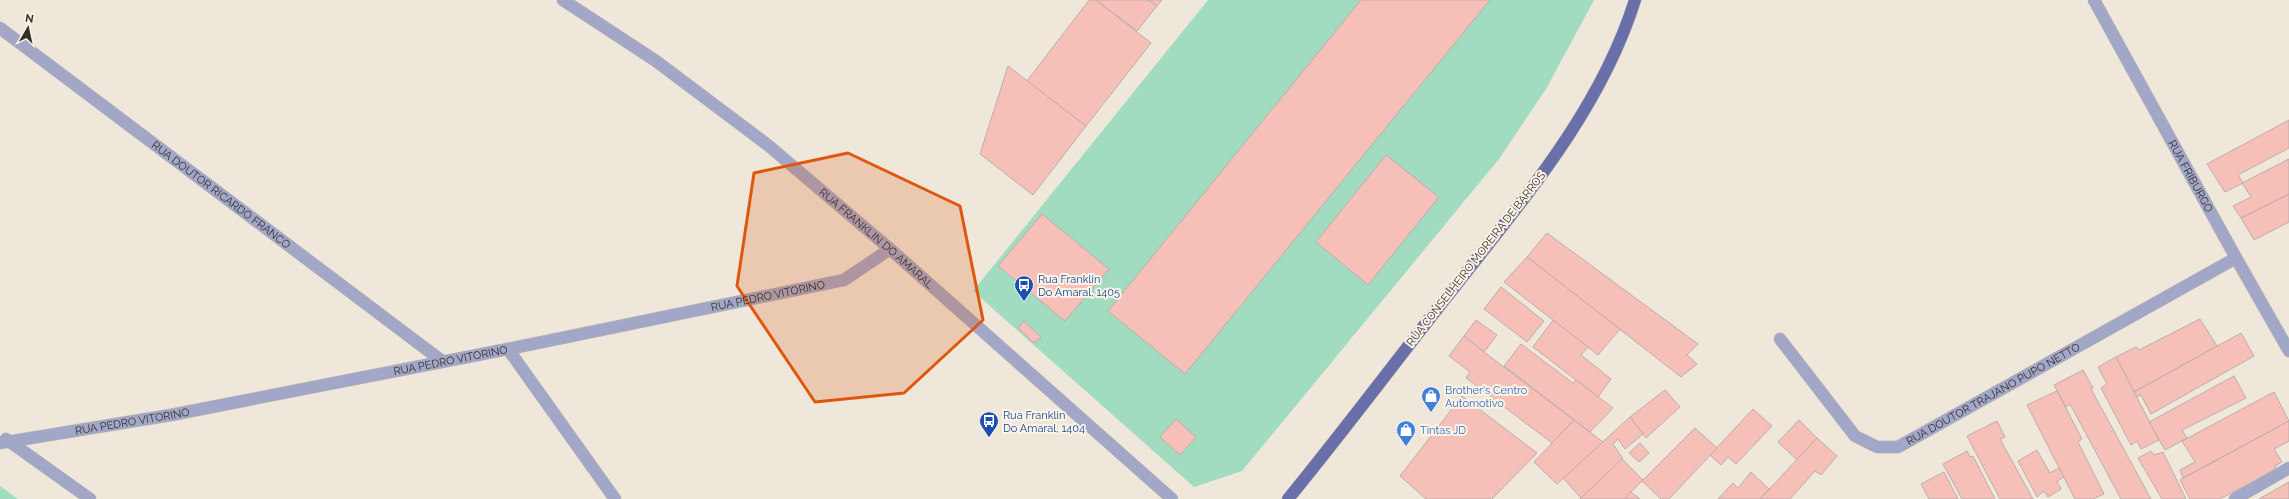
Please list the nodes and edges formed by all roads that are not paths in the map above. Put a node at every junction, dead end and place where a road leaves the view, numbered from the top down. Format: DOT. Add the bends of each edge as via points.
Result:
graph roads {
  1 [pos="563,0"];
  2 [pos="1635,0"];
  3 [pos="2094,0"];
  4 [pos="0,28"];
  5 [pos="890,249"];
  6 [pos="2236,258"];
  7 [pos="1780,339"];
  8 [pos="508,349"];
  9 [pos="2289,351"];
  10 [pos="442,361"];
  11 [pos="3,439"];
  12 [pos="2289,468"];
  13 [pos="90,499"];
  14 [pos="616,499"];
  15 [pos="1172,499"];
  16 [pos="1288,499"];
  17 [pos="2236,499"];
  1 -- 5 [label="street, RUA FRANKLIN DO AMARAL" via="656,62 770,146"];
  2 -- 16 [label="main road, RUA CONSELHEIRO MOREIRA DE BARROS" via="1618,44 1592,98 1543,174"];
  3 -- 6 [label="street, RUA FRIBURGO"];
  4 -- 10 [label="street, RUA DOUTOR RICARDO FRANCO"];
  5 -- 8 [label="street, RUA PEDRO VITORINO" via="844,280"];
  5 -- 15 [label="street, RUA FRANKLIN DO AMARAL"];
  6 -- 7 [label="street, RUA DOUTOR TRAJANO PUPO NETTO" via="1898,447 1877,447 1855,436"];
  6 -- 9 [label="street, RUA FRIBURGO"];
  8 -- 10 [label="street, RUA PEDRO VITORINO"];
  8 -- 14 [label="street"];
  10 -- 11 [label="street, RUA PEDRO VITORINO" via="171,415"];
  11 -- 13 [label="street"];
  12 -- 17 [label="street"];
}
